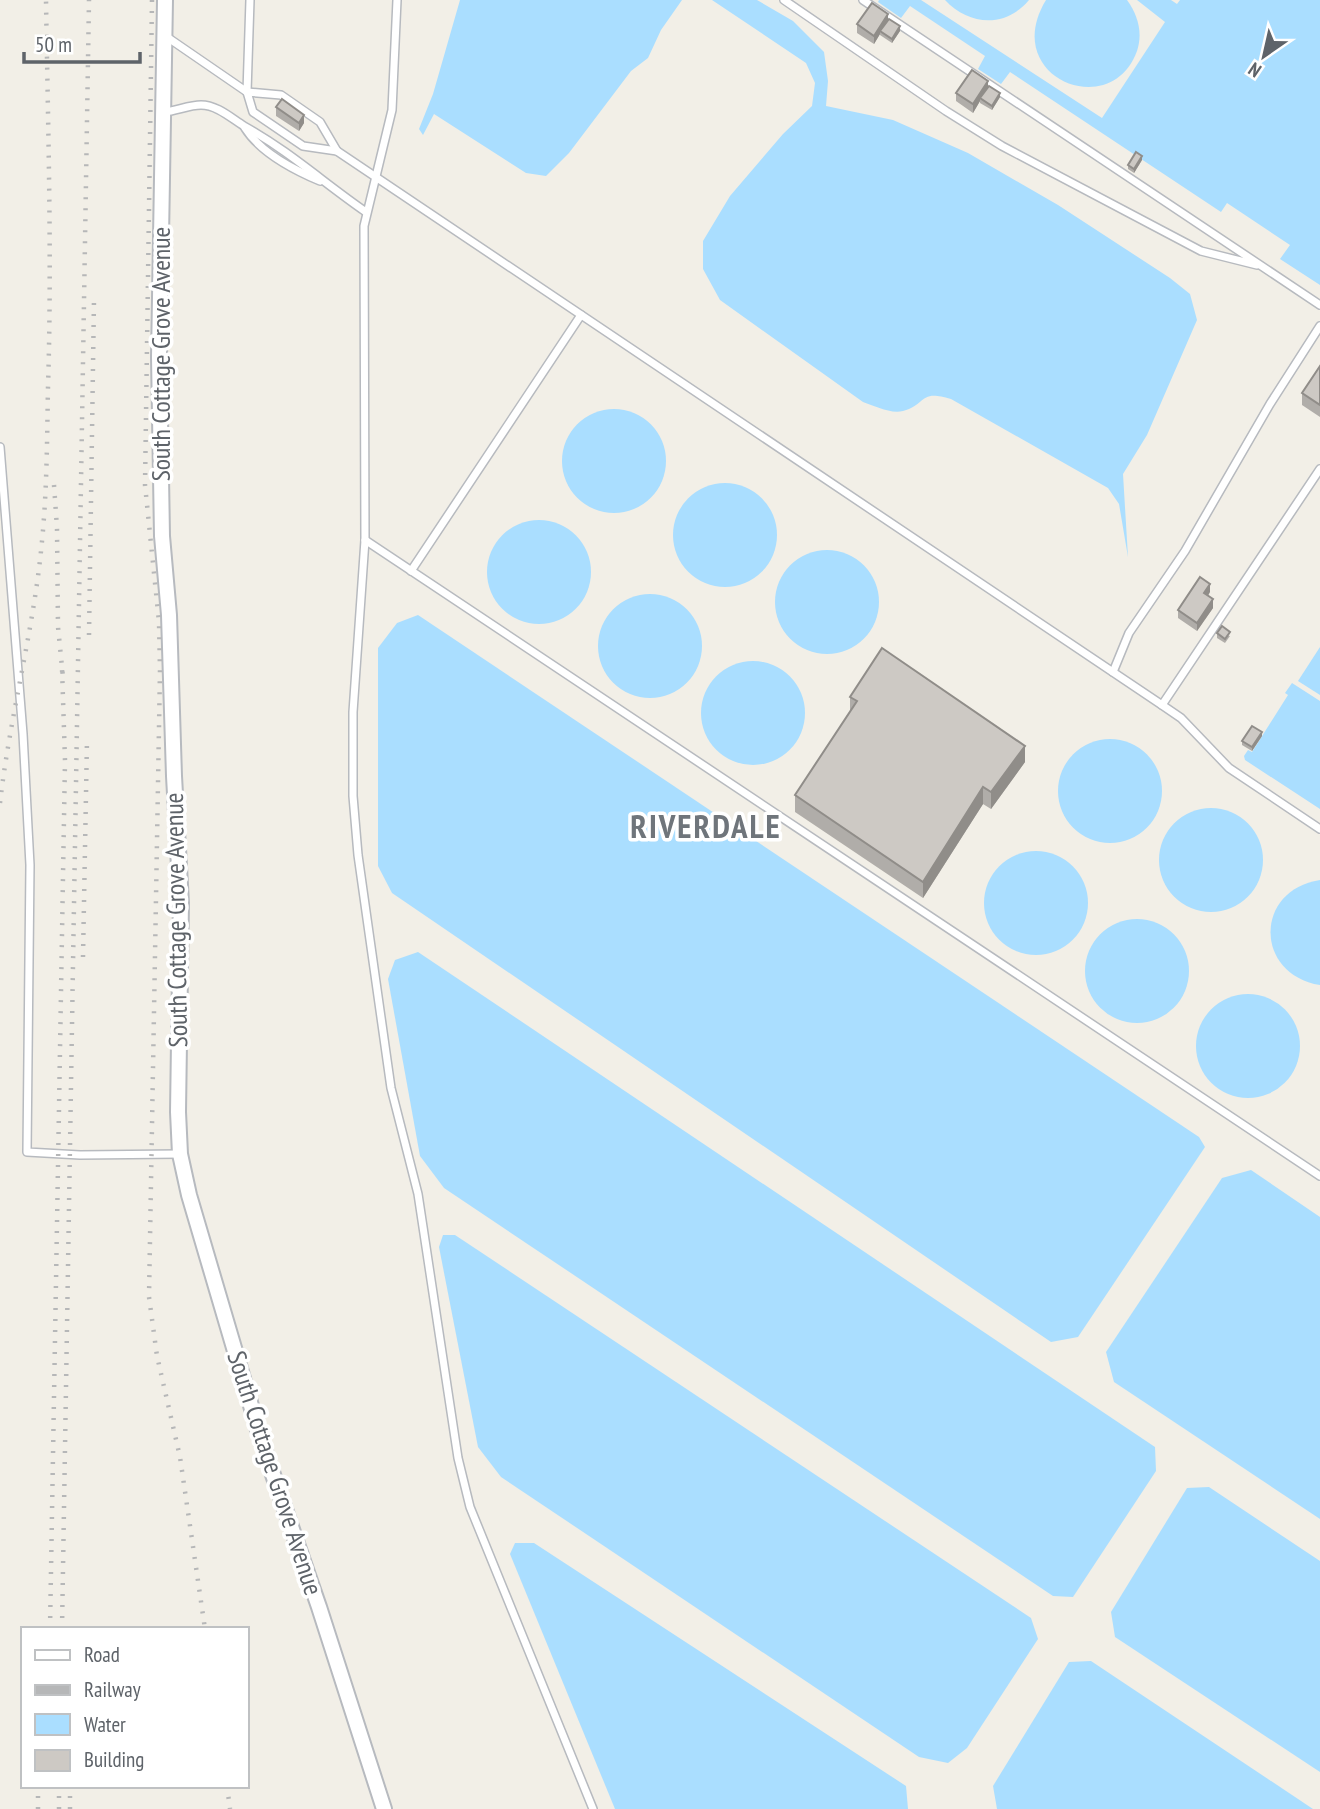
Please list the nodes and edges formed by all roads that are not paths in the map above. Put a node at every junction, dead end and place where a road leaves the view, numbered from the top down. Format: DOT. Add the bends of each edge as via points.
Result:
graph roads {
  1 [pos="165,0"];
  2 [pos="250,0"];
  3 [pos="397,0"];
  4 [pos="784,0"];
  5 [pos="863,0"];
  6 [pos="164,36"];
  7 [pos="247,92"];
  8 [pos="164,112"];
  9 [pos="337,151"];
  10 [pos="376,177"];
  11 [pos="366,212"];
  12 [pos="1261,266"];
  13 [pos="1320,305"];
  14 [pos="581,315"];
  15 [pos="1320,326"];
  16 [pos="0,447"];
  17 [pos="1319,471"];
  18 [pos="365,540"];
  19 [pos="411,571"];
  20 [pos="1113,672"];
  21 [pos="1162,705"];
  22 [pos="1320,829"];
  23 [pos="180,1154"];
  24 [pos="1320,1176"];
  25 [pos="384,1809"];
  26 [pos="593,1809"];
  1 -- 6 [label="street, South Cottage Grove Avenue"];
  2 -- 7 [label="lane"];
  3 -- 10 [label="lane" via="392,110"];
  4 -- 12 [label="lane" via="1002,146 1200,251"];
  5 -- 12 [label="lane"];
  6 -- 7 [label="lane"];
  6 -- 8 [label="street, South Cottage Grove Avenue"];
  7 -- 9 [label="lane" via="281,95 320,122"];
  7 -- 9 [label="lane" via="253,113 303,146"];
  8 -- 11 [label="lane" via="200,105 225,113 309,167"];
  8 -- 23 [label="street, South Cottage Grove Avenue" via="159,370 162,536 181,903"];
  9 -- 10 [label="lane"];
  10 -- 11 [label="lane"];
  10 -- 14 [label="lane"];
  11 -- 18 [label="lane"];
  12 -- 13 [label="lane"];
  14 -- 19 [label="lane"];
  14 -- 20 [label="lane"];
  15 -- 20 [label="lane" via="1185,551 1129,633"];
  16 -- 23 [label="lane" via="30,865 27,1152"];
  17 -- 21 [label="lane"];
  18 -- 19 [label="lane"];
  18 -- 26 [label="lane" via="353,712 353,796 391,1088 418,1194 458,1458 470,1507"];
  19 -- 24 [label="lane"];
  20 -- 21 [label="lane"];
  21 -- 22 [label="lane" via="1181,718 1228,768"];
  23 -- 25 [label="street, South Cottage Grove Avenue" via="262,1443"];
}
